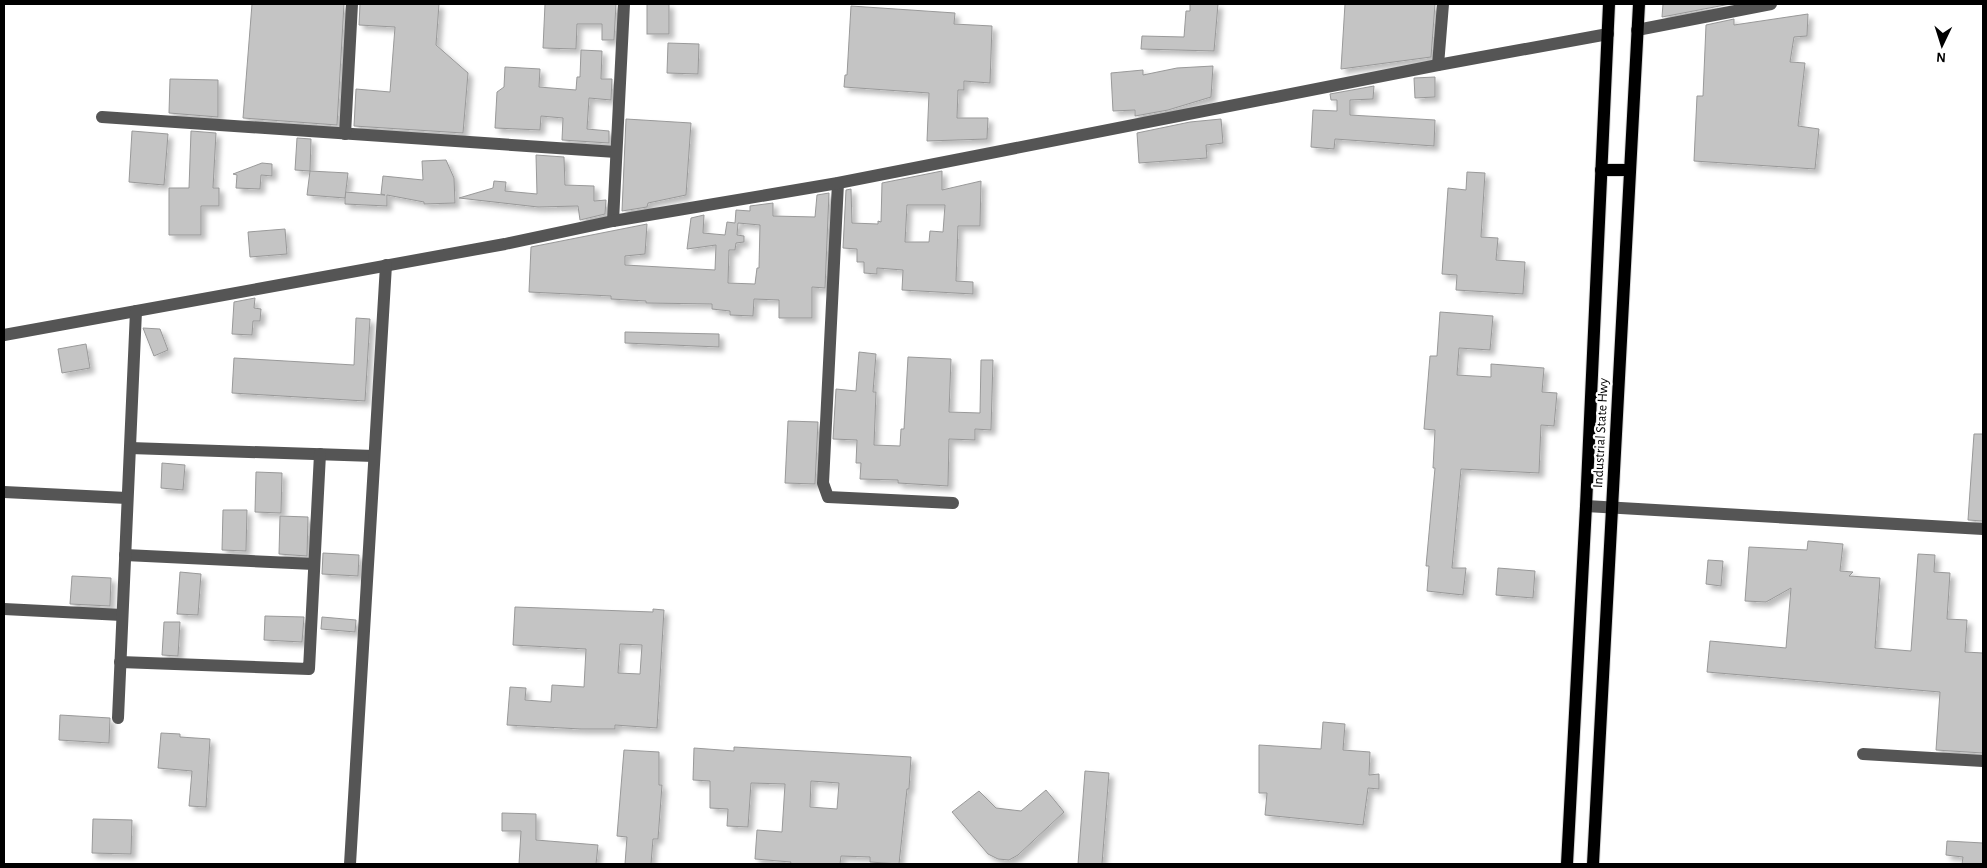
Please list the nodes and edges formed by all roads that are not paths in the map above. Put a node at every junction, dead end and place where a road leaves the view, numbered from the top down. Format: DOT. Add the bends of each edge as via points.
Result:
graph roads {
  1 [pos="352,4"];
  2 [pos="624,4"];
  3 [pos="1443,4"];
  4 [pos="1609,4"];
  5 [pos="1639,4"];
  6 [pos="1771,4"];
  7 [pos="1637,30"];
  8 [pos="1608,34"];
  9 [pos="1438,65"];
  10 [pos="102,117"];
  11 [pos="345,134"];
  12 [pos="616,152"];
  13 [pos="1601,170"];
  14 [pos="1630,170"];
  15 [pos="838,183"];
  16 [pos="613,221"];
  17 [pos="386,265"];
  18 [pos="136,311"];
  19 [pos="4,335"];
  20 [pos="130,448"];
  21 [pos="320,454"];
  22 [pos="374,456"];
  23 [pos="4,492"];
  24 [pos="127,498"];
  25 [pos="953,503"];
  26 [pos="1586,506"];
  27 [pos="1612,507"];
  28 [pos="1983,529"];
  29 [pos="125,555"];
  30 [pos="314,564"];
  31 [pos="4,609"];
  32 [pos="122,615"];
  33 [pos="120,662"];
  34 [pos="118,718"];
  35 [pos="1863,754"];
  36 [pos="1983,761"];
  37 [pos="350,864"];
  38 [pos="1567,864"];
  39 [pos="1593,864"];
  1 -- 11 [label="street"];
  2 -- 12 [label="street"];
  3 -- 9 [label="street"];
  4 -- 8 [label="main road, Industrial State Hwy"];
  5 -- 7 [label="main road, Industrial State Hwy"];
  6 -- 7 [label="street"];
  7 -- 14 [label="main road, Industrial State Hwy"];
  8 -- 9 [label="street"];
  8 -- 13 [label="main road, Industrial State Hwy"];
  9 -- 15 [label="street"];
  10 -- 11 [label="street"];
  11 -- 12 [label="street"];
  12 -- 16 [label="street"];
  13 -- 14 [label="main road"];
  13 -- 26 [label="main road, Industrial State Hwy"];
  14 -- 27 [label="main road, Industrial State Hwy"];
  15 -- 16 [label="street"];
  15 -- 25 [label="street" via="823,483 828,497"];
  16 -- 17 [label="street"];
  17 -- 18 [label="street"];
  17 -- 22 [label="street"];
  18 -- 19 [label="street"];
  18 -- 20 [label="street"];
  20 -- 21 [label="street"];
  20 -- 24 [label="street"];
  21 -- 22 [label="street"];
  21 -- 30 [label="street"];
  22 -- 37 [label="street"];
  23 -- 24 [label="street"];
  24 -- 29 [label="street"];
  26 -- 27 [label="street"];
  26 -- 38 [label="main road, Industrial State Hwy"];
  27 -- 28 [label="street"];
  27 -- 39 [label="main road, Industrial State Hwy"];
  29 -- 30 [label="street"];
  29 -- 32 [label="street"];
  30 -- 33 [label="street" via="309,670"];
  31 -- 32 [label="street"];
  32 -- 33 [label="street"];
  33 -- 34 [label="street"];
  35 -- 36 [label="street"];
}
